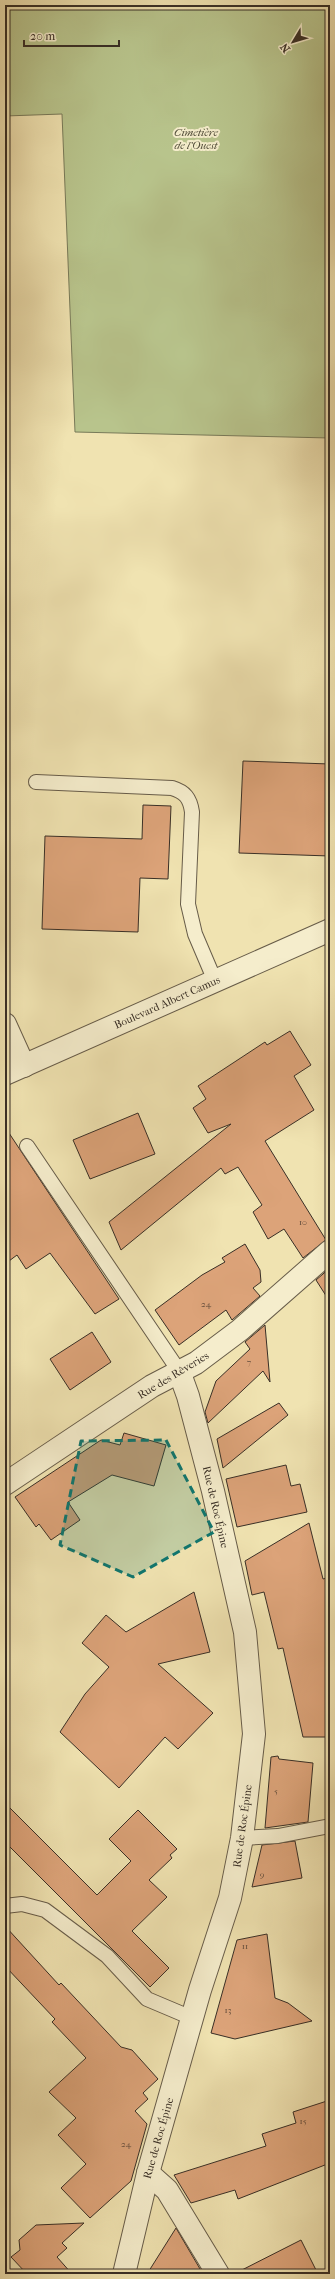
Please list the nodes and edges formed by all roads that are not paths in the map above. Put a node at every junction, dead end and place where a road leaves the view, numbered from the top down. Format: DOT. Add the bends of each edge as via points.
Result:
graph roads {
  1 [pos="36,782"];
  2 [pos="330,930"];
  3 [pos="215,981"];
  4 [pos="5,1024"];
  5 [pos="14,1070"];
  6 [pos="27,1146"];
  7 [pos="330,1251"];
  8 [pos="175,1374"];
  9 [pos="5,1484"];
  10 [pos="330,1826"];
  11 [pos="242,1838"];
  12 [pos="5,1906"];
  13 [pos="192,2018"];
  14 [pos="148,2173"];
  15 [pos="124,2274"];
  16 [pos="218,2274"];
  1 -- 3 [label="lane" via="172,788 186,795 191,803 192,812 188,904 195,934"];
  2 -- 3 [label="street, Boulevard Albert Camus"];
  3 -- 5 [label="street, Boulevard Albert Camus"];
  4 -- 5 [label="street"];
  6 -- 8 [label="lane"];
  7 -- 8 [label="street, Rue des Rêveries" via="240,1330 196,1363"];
  8 -- 9 [label="street, Rue des Rêveries" via="89,1427"];
  8 -- 11 [label="street, Rue de Roc Épine" via="188,1396 245,1632 254,1734"];
  10 -- 11 [label="lane" via="278,1836"];
  11 -- 13 [label="street, Rue de Roc Épine" via="230,1898"];
  12 -- 13 [label="lane" via="22,1904 45,1910 106,1956 147,1999"];
  13 -- 14 [label="street, Rue de Roc Épine"];
  14 -- 15 [label="street, Rue de Roc Épine"];
  14 -- 16 [label="street" via="167,2190"];
}
